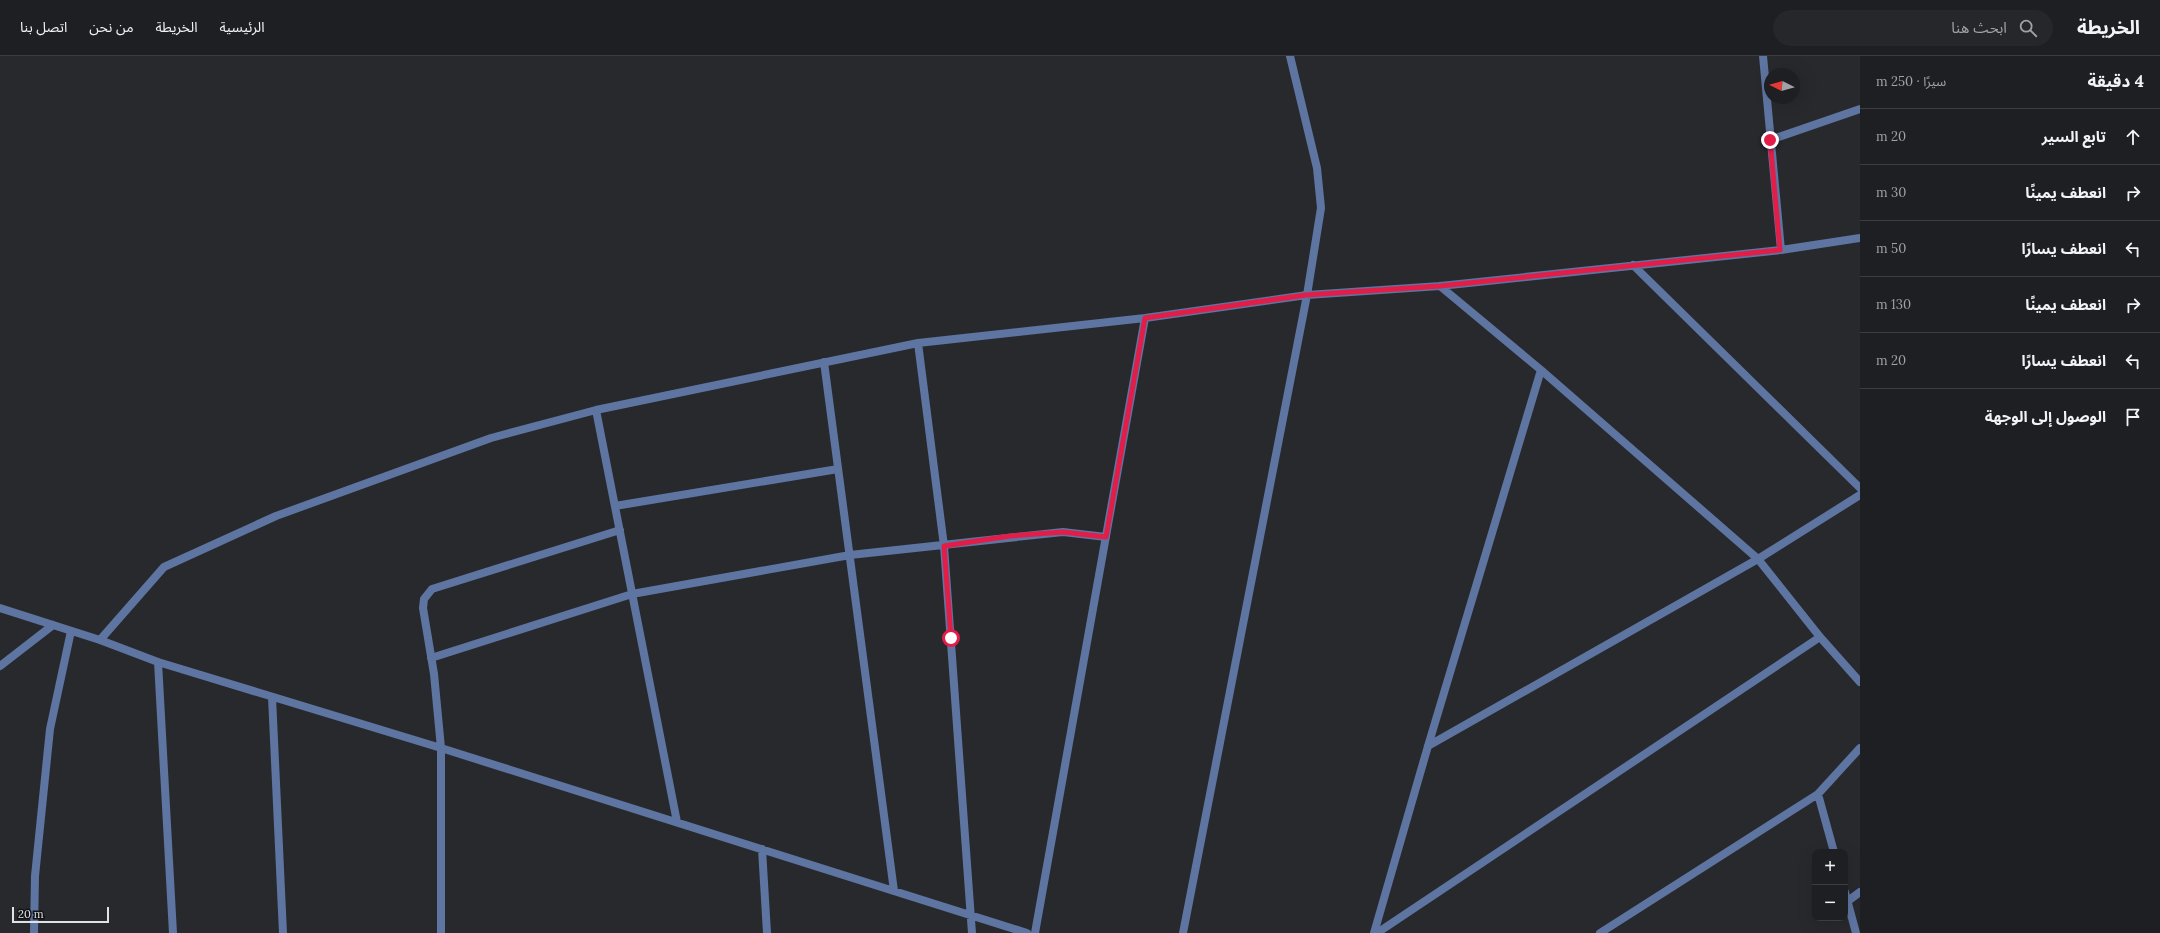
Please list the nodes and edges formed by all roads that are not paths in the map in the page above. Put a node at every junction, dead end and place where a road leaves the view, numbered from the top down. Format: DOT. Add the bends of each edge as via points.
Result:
graph roads {
  1 [pos="1290,56"];
  2 [pos="1763,56"];
  3 [pos="1860,109"];
  4 [pos="1770,140"];
  5 [pos="1860,238"];
  6 [pos="1780,250"];
  7 [pos="1633,265"];
  8 [pos="1440,286"];
  9 [pos="1306,295"];
  10 [pos="1145,318"];
  11 [pos="918,343"];
  12 [pos="824,362"];
  13 [pos="1541,370"];
  14 [pos="596,410"];
  15 [pos="838,470"];
  16 [pos="1860,488"];
  17 [pos="1860,495"];
  18 [pos="615,506"];
  19 [pos="620,530"];
  20 [pos="1106,537"];
  21 [pos="944,546"];
  22 [pos="850,555"];
  23 [pos="1758,559"];
  24 [pos="632,594"];
  25 [pos="0,608"];
  26 [pos="53,625"];
  27 [pos="71,631"];
  28 [pos="1820,637"];
  29 [pos="100,640"];
  30 [pos="431,658"];
  31 [pos="158,662"];
  32 [pos="0,666"];
  33 [pos="1860,682"];
  34 [pos="272,697"];
  35 [pos="1428,746"];
  36 [pos="441,748"];
  37 [pos="1860,748"];
  38 [pos="1818,794"];
  39 [pos="677,822"];
  40 [pos="762,849"];
  41 [pos="1833,849"];
  42 [pos="894,891"];
  43 [pos="1860,892"];
  44 [pos="1848,901"];
  45 [pos="972,915"];
  46 [pos="34,933"];
  47 [pos="173,933"];
  48 [pos="283,933"];
  49 [pos="441,933"];
  50 [pos="767,933"];
  51 [pos="972,933"];
  52 [pos="1027,933"];
  53 [pos="1035,933"];
  54 [pos="1182,933"];
  55 [pos="1376,933"];
  56 [pos="1600,933"];
  57 [pos="1856,933"];
  1 -- 9 [label="street" via="1317,168 1320,208"];
  2 -- 4 [label="street"];
  3 -- 4 [label="street"];
  4 -- 6 [label="street"];
  5 -- 6 [label="street"];
  6 -- 7 [label="street"];
  7 -- 8 [label="street"];
  7 -- 16 [label="street"];
  8 -- 9 [label="street"];
  8 -- 13 [label="street"];
  9 -- 10 [label="street"];
  9 -- 54 [label="street"];
  10 -- 11 [label="street"];
  10 -- 20 [label="street"];
  11 -- 12 [label="street"];
  11 -- 21 [label="street"];
  12 -- 14 [label="street"];
  12 -- 15 [label="street"];
  13 -- 23 [label="street"];
  13 -- 35 [label="street"];
  14 -- 18 [label="street"];
  14 -- 29 [label="street" via="476,443 276,516 164,567"];
  15 -- 18 [label="street"];
  15 -- 22 [label="street"];
  17 -- 23 [label="street"];
  18 -- 19 [label="street"];
  19 -- 24 [label="street"];
  19 -- 30 [label="street" via="432,589 424,600 423,608"];
  20 -- 21 [label="street" via="1063,532 1010,536"];
  20 -- 53 [label="street"];
  21 -- 22 [label="street"];
  21 -- 45 [label="street"];
  22 -- 24 [label="street"];
  22 -- 42 [label="street"];
  23 -- 28 [label="street"];
  23 -- 35 [label="street"];
  24 -- 30 [label="street"];
  24 -- 39 [label="street"];
  25 -- 26 [label="street"];
  26 -- 27 [label="street"];
  26 -- 32 [label="street"];
  27 -- 29 [label="street"];
  27 -- 46 [label="street" via="50,729 35,876"];
  28 -- 33 [label="street"];
  28 -- 55 [label="street"];
  29 -- 31 [label="street"];
  30 -- 36 [label="street"];
  31 -- 34 [label="street"];
  31 -- 47 [label="street"];
  34 -- 36 [label="street"];
  34 -- 48 [label="street"];
  35 -- 55 [label="street"];
  36 -- 39 [label="street"];
  36 -- 49 [label="street"];
  37 -- 38 [label="street"];
  38 -- 41 [label="street"];
  38 -- 56 [label="street"];
  39 -- 40 [label="street"];
  40 -- 42 [label="street"];
  40 -- 50 [label="street"];
  42 -- 45 [label="street"];
  43 -- 44 [label="street"];
  44 -- 57 [label="street"];
  45 -- 51 [label="street"];
  45 -- 52 [label="street"];
}
